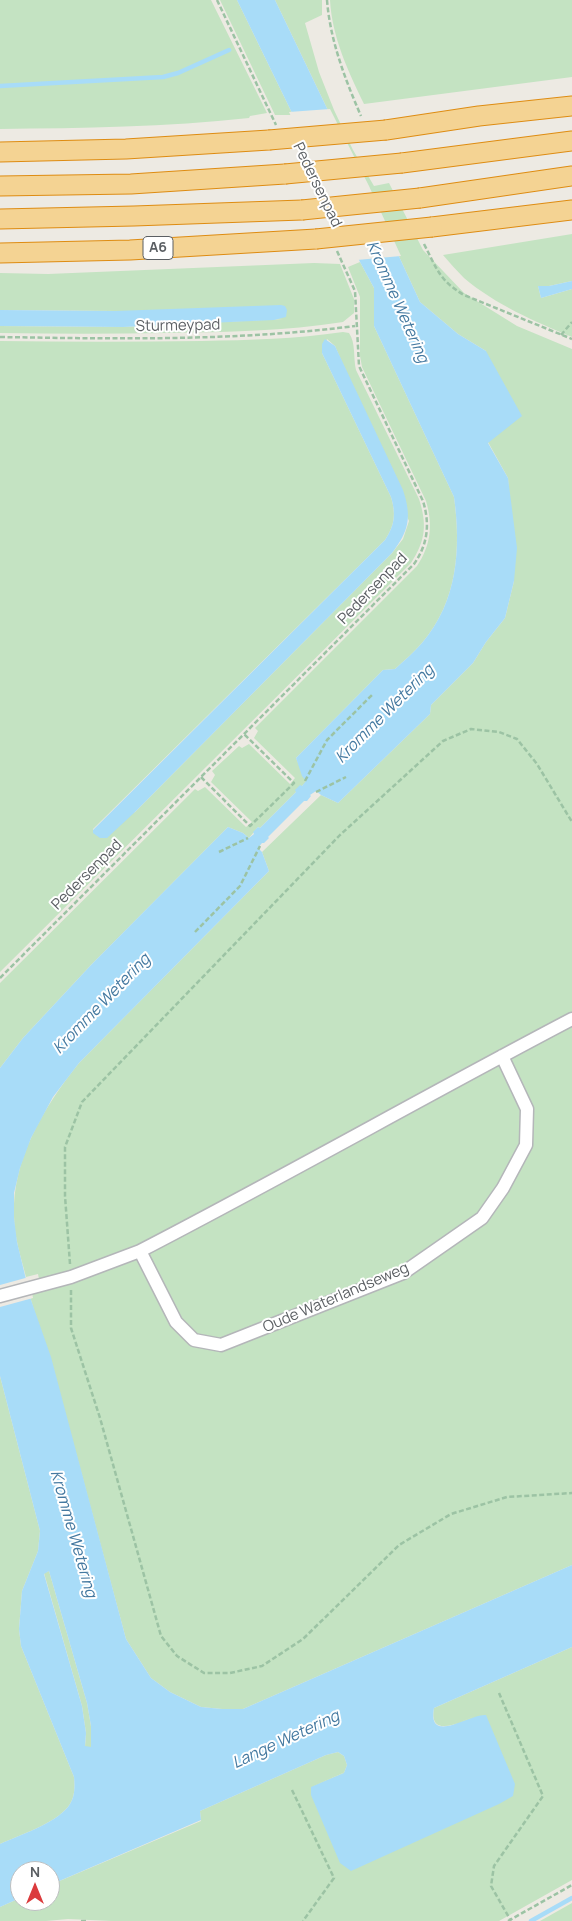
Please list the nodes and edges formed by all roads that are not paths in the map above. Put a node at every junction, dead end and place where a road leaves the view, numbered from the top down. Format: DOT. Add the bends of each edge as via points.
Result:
graph roads {
  1 [pos="572,106"];
  2 [pos="572,141"];
  3 [pos="0,152"];
  4 [pos="572,176"];
  5 [pos="0,186"];
  6 [pos="572,210"];
  7 [pos="0,219"];
  8 [pos="0,253"];
  9 [pos="572,1020"];
  10 [pos="502,1056"];
  11 [pos="140,1251"];
  12 [pos="0,1296"];
  1 -- 3 [label="highway, bridge" via="386,130 274,135 126,149"];
  2 -- 5 [label="highway, bridge" via="402,164 285,174 131,184"];
  4 -- 7 [label="highway, A6, bridge" via="420,198 302,210"];
  6 -- 8 [label="highway, A6, bridge" via="316,239 130,250"];
  9 -- 10 [label="lane"];
  10 -- 11 [label="lane"];
  10 -- 11 [label="lane, Oude Waterlandseweg" via="527,1109 526,1145 482,1218 403,1273 221,1345 194,1340 176,1322"];
  11 -- 12 [label="lane" via="71,1277"];
}
